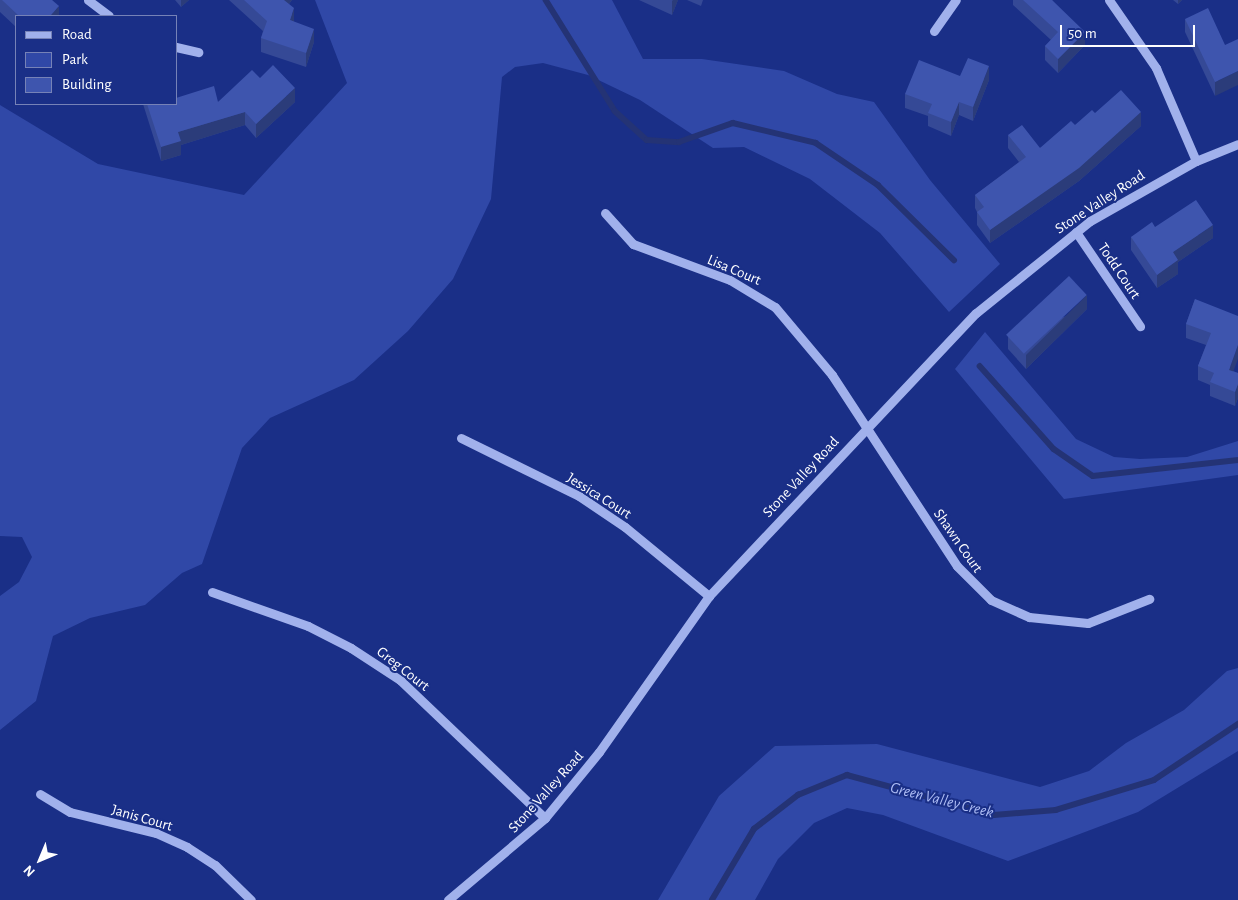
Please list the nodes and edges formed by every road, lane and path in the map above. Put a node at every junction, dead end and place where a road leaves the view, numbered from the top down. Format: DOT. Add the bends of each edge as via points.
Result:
graph roads {
  1 [pos="88,0"];
  2 [pos="956,0"];
  3 [pos="1109,0"];
  4 [pos="107,15"];
  5 [pos="934,31"];
  6 [pos="178,47"];
  7 [pos="198,52"];
  8 [pos="1238,144"];
  9 [pos="1196,161"];
  10 [pos="605,213"];
  11 [pos="1076,232"];
  12 [pos="1140,326"];
  13 [pos="866,428"];
  14 [pos="461,438"];
  15 [pos="212,592"];
  16 [pos="709,596"];
  17 [pos="1148,599"];
  18 [pos="40,794"];
  19 [pos="545,818"];
  20 [pos="250,900"];
  21 [pos="448,900"];
  1 -- 4 [label="street"];
  2 -- 5 [label="street"];
  3 -- 9 [label="street" via="1156,68"];
  6 -- 7 [label="street"];
  8 -- 9 [label="street, Stone Valley Road"];
  9 -- 11 [label="street, Stone Valley Road"];
  10 -- 13 [label="street, Lisa Court" via="633,244 738,284 775,307 805,339"];
  11 -- 12 [label="street, Todd Court"];
  11 -- 13 [label="street, Stone Valley Road" via="976,313"];
  13 -- 16 [label="street, Stone Valley Road"];
  13 -- 17 [label="street, Shawn Court" via="956,566 991,600 1029,617 1088,623"];
  14 -- 16 [label="street, Jessica Court" via="579,496 625,527"];
  15 -- 19 [label="street, Greg Court" via="308,626 351,648 400,680"];
  16 -- 19 [label="street, Stone Valley Road" via="600,752"];
  18 -- 20 [label="street, Janis Court" via="70,812 156,833 187,847 216,865"];
  19 -- 21 [label="street, Stone Valley Road" via="480,878"];
}
